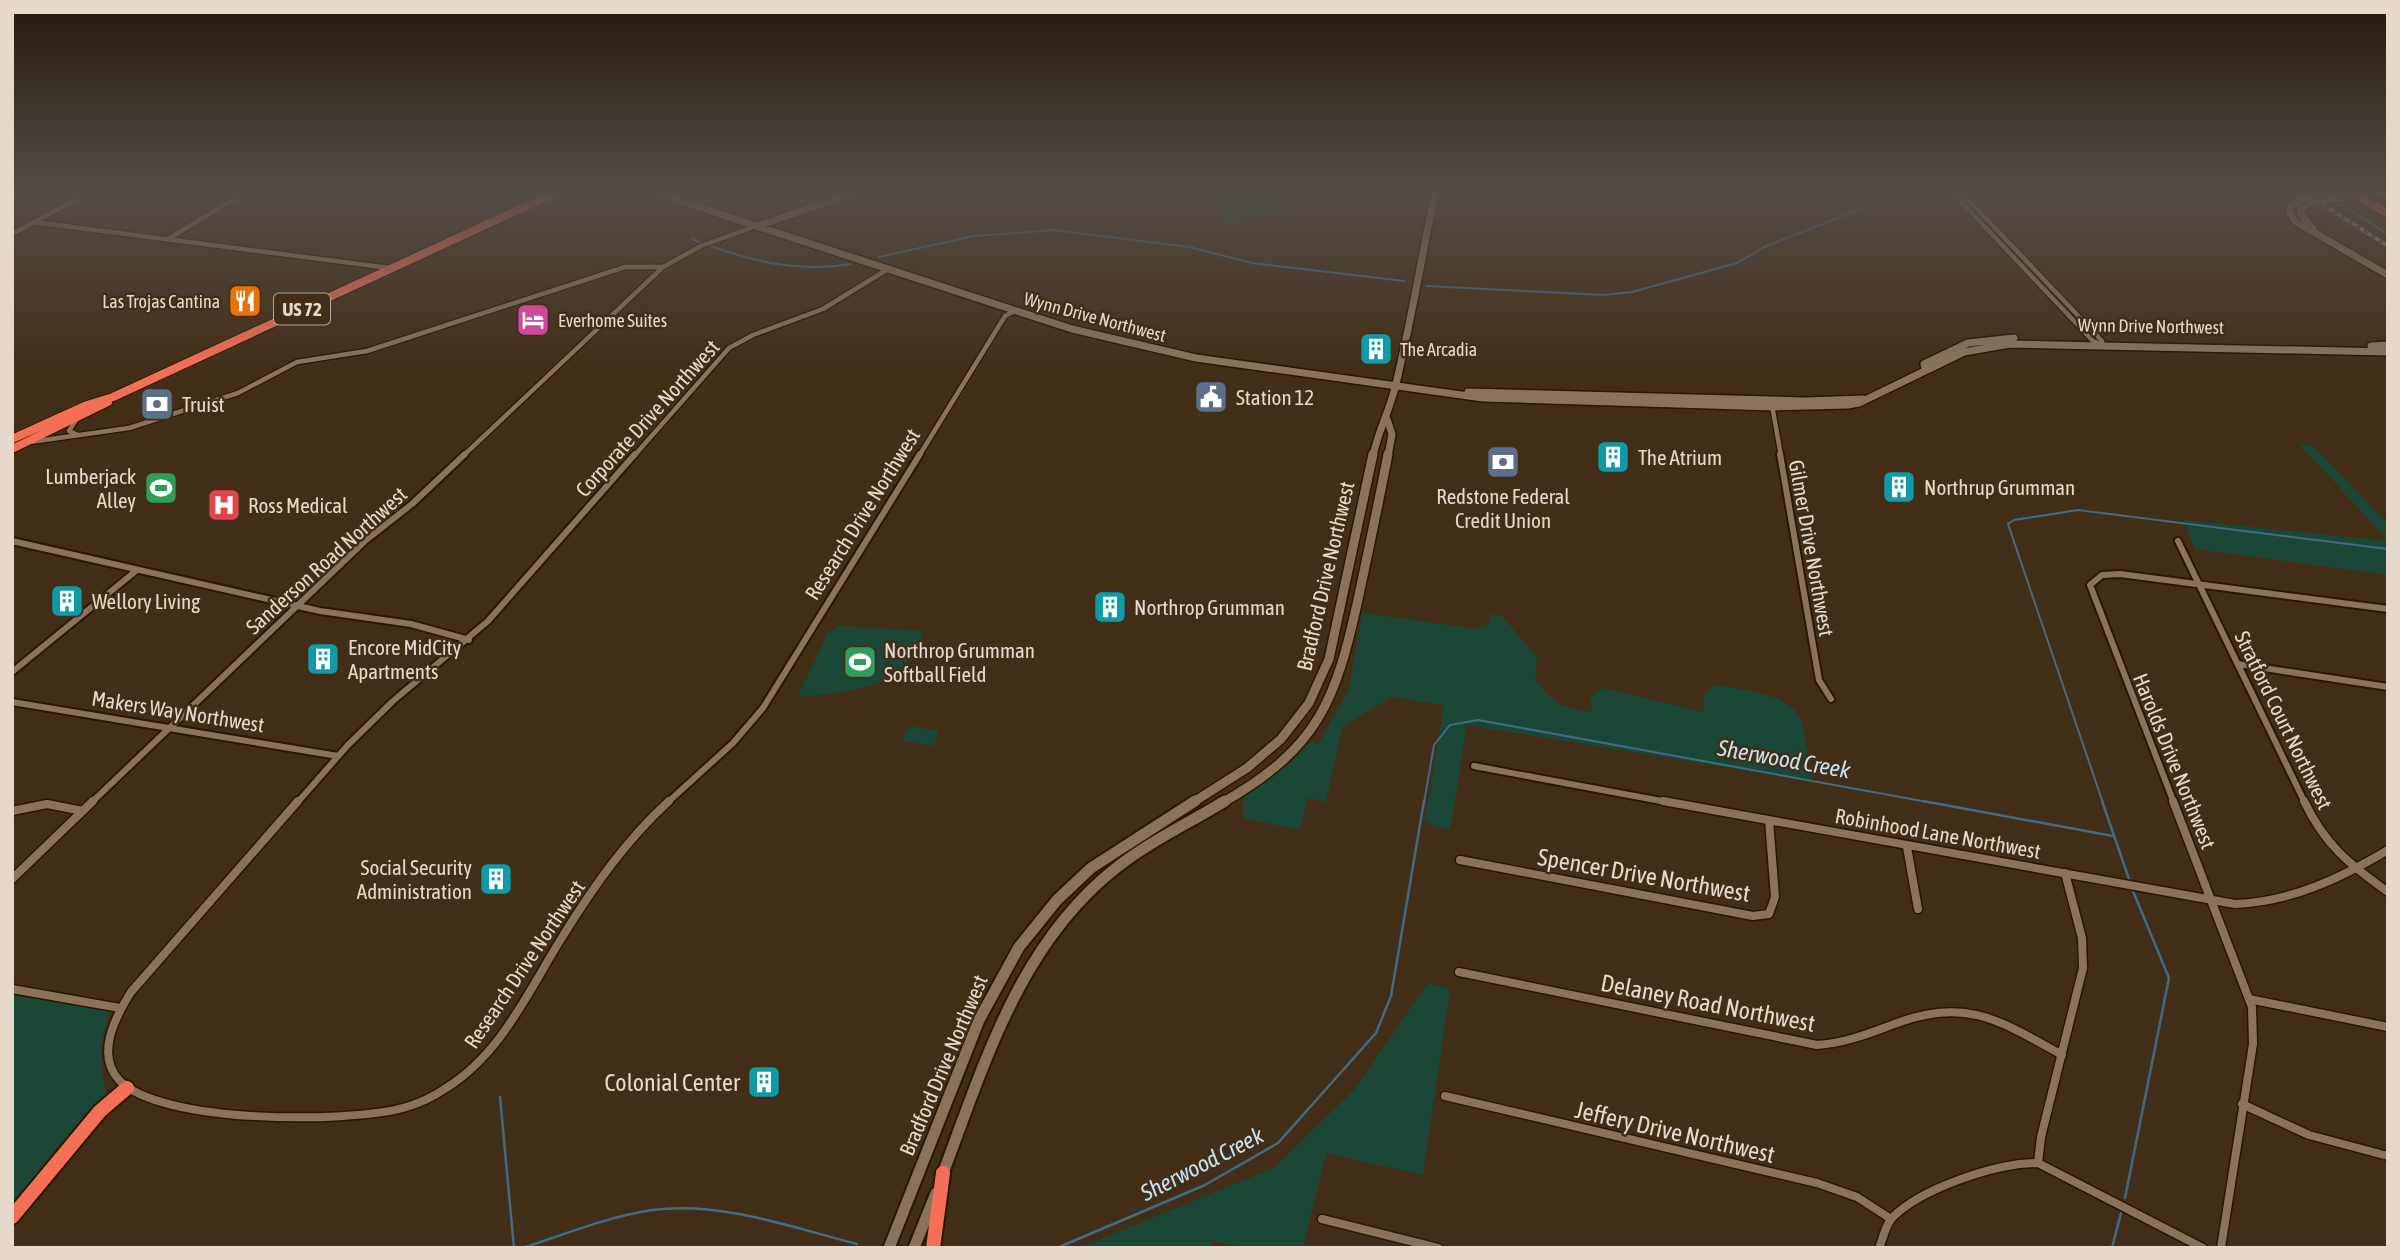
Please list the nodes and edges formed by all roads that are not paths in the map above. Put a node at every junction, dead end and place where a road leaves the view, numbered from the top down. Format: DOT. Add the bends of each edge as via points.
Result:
graph roads {
  1 [pos="259,251"];
  2 [pos="424,251"];
  3 [pos="432,251"];
  4 [pos="692,251"];
  5 [pos="833,251"];
  6 [pos="1423,251"];
  7 [pos="2008,251"];
  8 [pos="2017,251"];
  9 [pos="2347,251"];
  10 [pos="2351,251"];
  11 [pos="663,267"];
  12 [pos="390,268"];
  13 [pos="888,269"];
  14 [pos="2388,273"];
  15 [pos="1014,311"];
  16 [pos="2093,341"];
  17 [pos="2103,343"];
  18 [pos="2388,345"];
  19 [pos="2388,352"];
  20 [pos="1925,369"];
  21 [pos="1396,385"];
  22 [pos="113,397"];
  23 [pos="1772,403"];
  24 [pos="77,419"];
  25 [pos="1387,419"];
  26 [pos="84,436"];
  27 [pos="12,439"];
  28 [pos="28,442"];
  29 [pos="12,449"];
  30 [pos="12,541"];
  31 [pos="2178,541"];
  32 [pos="137,570"];
  33 [pos="2199,584"];
  34 [pos="298,605"];
  35 [pos="2388,609"];
  36 [pos="468,640"];
  37 [pos="2238,664"];
  38 [pos="12,672"];
  39 [pos="2388,687"];
  40 [pos="1831,699"];
  41 [pos="12,702"];
  42 [pos="169,728"];
  43 [pos="338,756"];
  44 [pos="1474,766"];
  45 [pos="12,811"];
  46 [pos="83,811"];
  47 [pos="1769,820"];
  48 [pos="1907,847"];
  49 [pos="2388,850"];
  50 [pos="1461,860"];
  51 [pos="2353,867"];
  52 [pos="2065,873"];
  53 [pos="12,879"];
  54 [pos="2388,892"];
  55 [pos="2211,900"];
  56 [pos="1918,909"];
  57 [pos="1459,972"];
  58 [pos="12,989"];
  59 [pos="2249,999"];
  60 [pos="120,1008"];
  61 [pos="2388,1027"];
  62 [pos="2062,1055"];
  63 [pos="127,1088"];
  64 [pos="1445,1097"];
  65 [pos="2242,1104"];
  66 [pos="2388,1156"];
  67 [pos="2038,1163"];
  68 [pos="943,1173"];
  69 [pos="12,1217"];
  70 [pos="1322,1219"];
  71 [pos="1891,1219"];
  72 [pos="888,1248"];
  73 [pos="914,1248"];
  74 [pos="933,1248"];
  75 [pos="1438,1248"];
  76 [pos="1879,1248"];
  77 [pos="2203,1248"];
  78 [pos="2221,1248"];
  1 -- 12 [label="street"];
  2 -- 12 [label="highway, US 72"];
  3 -- 12 [label="highway, US 72"];
  4 -- 11 [label="street"];
  5 -- 13 [label="main road, Wynn Drive Northwest"];
  6 -- 21 [label="main road, Bradford Drive Northwest"];
  7 -- 16 [label="street"];
  8 -- 17 [label="street"];
  9 -- 14 [label="main road"];
  10 -- 14 [label="main road"];
  11 -- 26 [label="street" via="625,267 367,351 297,362 238,393 129,428"];
  11 -- 34 [label="street, Sanderson Road Northwest"];
  12 -- 22 [label="highway, US 72"];
  13 -- 15 [label="main road, Wynn Drive Northwest"];
  13 -- 36 [label="street, Corporate Drive Northwest" via="823,309 753,335 725,351"];
  15 -- 21 [label="main road, Wynn Drive Northwest" via="1161,352"];
  15 -- 63 [label="street, Research Drive Northwest" via="1005,316 763,708 734,743 660,810 620,854 498,1041 478,1064 429,1098 372,1114 297,1117 213,1112 145,1097"];
  16 -- 17 [label="main road, Wynn Drive Northwest"];
  16 -- 20 [label="main road, Wynn Drive Northwest" via="1985,340 1955,346 1924,364"];
  17 -- 18 [label="main road, Wynn Drive Northwest"];
  17 -- 19 [label="main road, Wynn Drive Northwest"];
  17 -- 20 [label="main road, Wynn Drive Northwest" via="2003,345 1971,350"];
  20 -- 23 [label="main road, Wynn Drive Northwest" via="1859,403 1829,407"];
  21 -- 23 [label="main road, Wynn Drive Northwest" via="1483,398"];
  21 -- 25 [label="main road, Bradford Drive Northwest"];
  22 -- 24 [label="highway, US 72"];
  22 -- 27 [label="highway, US 72"];
  23 -- 40 [label="street, Gilmer Drive Northwest" via="1819,680"];
  24 -- 26 [label="street" via="69,430"];
  24 -- 28 [label="highway, US 72"];
  25 -- 68 [label="main road, Bradford Drive Northwest" via="1392,433 1366,562 1344,665 1328,706 1296,748 1262,780 1115,868 1044,943 1007,1008"];
  25 -- 72 [label="main road, Bradford Drive Northwest" via="1378,432 1329,659 1312,700 1270,751 1210,795 1102,857 1036,924 1009,961 985,1008"];
  26 -- 28 [label="street"];
  28 -- 29 [label="highway, US 72"];
  30 -- 32 [label="street"];
  31 -- 33 [label="street, Stratford Court Northwest"];
  32 -- 34 [label="street"];
  32 -- 38 [label="street"];
  33 -- 35 [label="street, Harolds Drive Northwest"];
  33 -- 37 [label="street, Stratford Court Northwest"];
  33 -- 55 [label="street, Harolds Drive Northwest" via="2110,573 2094,579 2090,588"];
  34 -- 36 [label="street" via="411,624"];
  34 -- 42 [label="street, Sanderson Road Northwest"];
  36 -- 43 [label="street" via="378,714"];
  37 -- 39 [label="street"];
  37 -- 51 [label="street, Stratford Court Northwest" via="2318,830"];
  41 -- 42 [label="street, Makers Way Northwest"];
  42 -- 43 [label="street, Makers Way Northwest"];
  42 -- 46 [label="street, Sanderson Road Northwest"];
  43 -- 60 [label="street"];
  44 -- 47 [label="street, Robinhood Lane Northwest"];
  45 -- 46 [label="street" via="47,804"];
  46 -- 53 [label="street, Sanderson Road Northwest"];
  47 -- 48 [label="street, Robinhood Lane Northwest"];
  47 -- 50 [label="street, Spencer Drive Northwest" via="1775,897 1769,914 1753,916"];
  48 -- 52 [label="street, Robinhood Lane Northwest"];
  48 -- 56 [label="street"];
  49 -- 51 [label="street, Robinhood Lane Northwest"];
  51 -- 54 [label="street, Stratford Court Northwest"];
  51 -- 55 [label="street, Robinhood Lane Northwest" via="2268,902"];
  52 -- 55 [label="street, Robinhood Lane Northwest"];
  52 -- 62 [label="street" via="2083,960"];
  55 -- 59 [label="street, Harolds Drive Northwest"];
  57 -- 62 [label="street, Delaney Road Northwest" via="1816,1045 1840,1046 1950,1009 1979,1014"];
  58 -- 60 [label="street"];
  59 -- 61 [label="street"];
  59 -- 65 [label="street, Harolds Drive Northwest" via="2253,1035"];
  60 -- 63 [label="street" via="108,1048 115,1074"];
  62 -- 67 [label="street"];
  63 -- 69 [label="highway" via="100,1111"];
  64 -- 71 [label="street, Jeffery Drive Northwest" via="1817,1183 1857,1198"];
  65 -- 66 [label="street" via="2321,1139"];
  65 -- 78 [label="street, Harolds Drive Northwest"];
  67 -- 71 [label="street" via="1980,1172"];
  67 -- 77 [label="street"];
  68 -- 73 [label="main road, Bradford Drive Northwest"];
  68 -- 74 [label="highway"];
  70 -- 75 [label="street"];
  71 -- 76 [label="street"];
}
